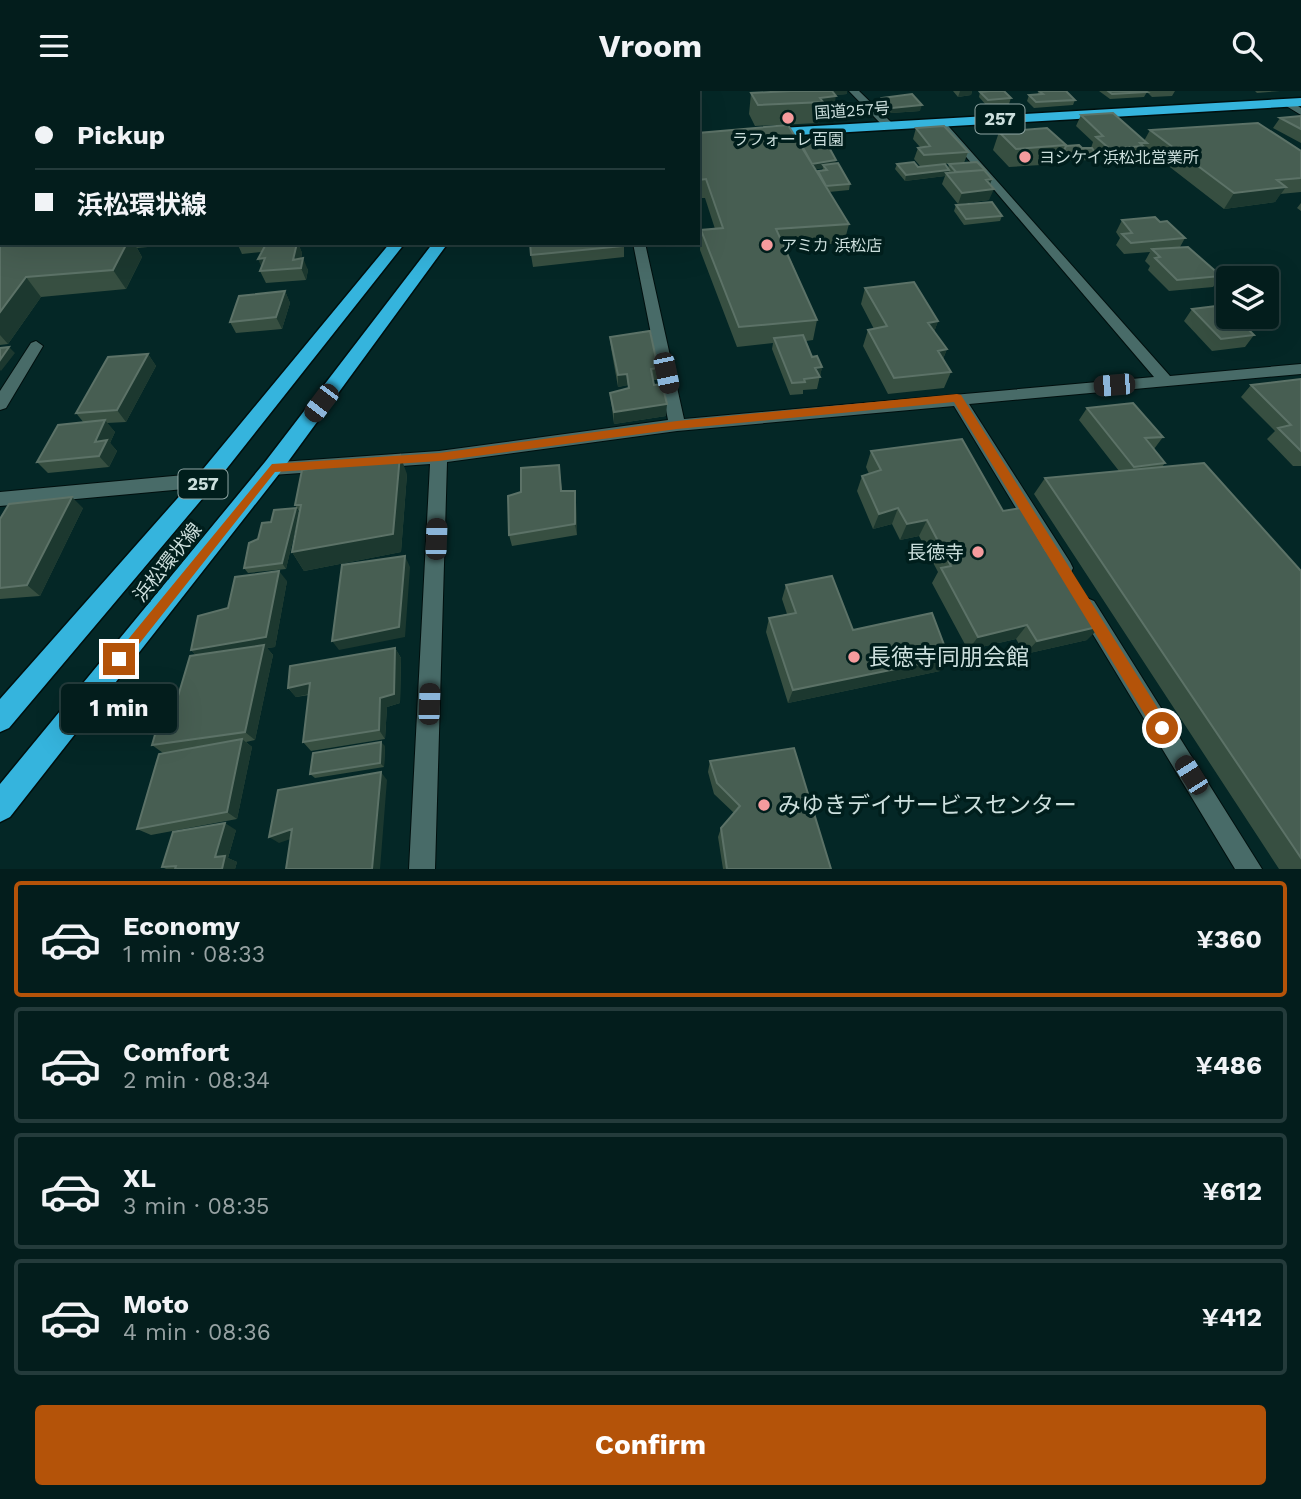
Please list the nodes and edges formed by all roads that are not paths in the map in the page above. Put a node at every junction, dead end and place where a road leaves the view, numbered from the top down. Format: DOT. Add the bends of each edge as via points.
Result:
graph roads {
  1 [pos="854,91"];
  2 [pos="1301,101"];
  3 [pos="1286,103"];
  4 [pos="1301,112"];
  5 [pos="942,122"];
  6 [pos="889,126"];
  7 [pos="753,134"];
  8 [pos="396,245"];
  9 [pos="440,245"];
  10 [pos="639,245"];
  11 [pos="36,346"];
  12 [pos="1301,369"];
  13 [pos="1166,381"];
  14 [pos="957,398"];
  15 [pos="0,404"];
  16 [pos="677,425"];
  17 [pos="439,457"];
  18 [pos="272,468"];
  19 [pos="206,480"];
  20 [pos="0,499"];
  21 [pos="0,719"];
  22 [pos="0,807"];
  23 [pos="422,869"];
  24 [pos="1249,869"];
  1 -- 6 [label="street"];
  2 -- 3 [label="highway, 国道257号 / 257"];
  3 -- 4 [label="street"];
  3 -- 5 [label="highway, 国道257号 / 257"];
  5 -- 6 [label="highway, 国道257号 / 257"];
  5 -- 13 [label="street"];
  6 -- 7 [label="highway, 国道257号 / 257"];
  8 -- 19 [label="highway, 浜松環状線 / 257"];
  9 -- 18 [label="highway, 浜松環状線 / 257"];
  10 -- 16 [label="street"];
  11 -- 15 [label="street"];
  12 -- 13 [label="street"];
  13 -- 14 [label="street"];
  14 -- 16 [label="street"];
  14 -- 24 [label="street"];
  16 -- 17 [label="street"];
  17 -- 18 [label="street"];
  17 -- 23 [label="street"];
  18 -- 22 [label="highway, 浜松環状線 / 257"];
  19 -- 20 [label="street"];
  19 -- 21 [label="highway, 浜松環状線 / 257"];
}
